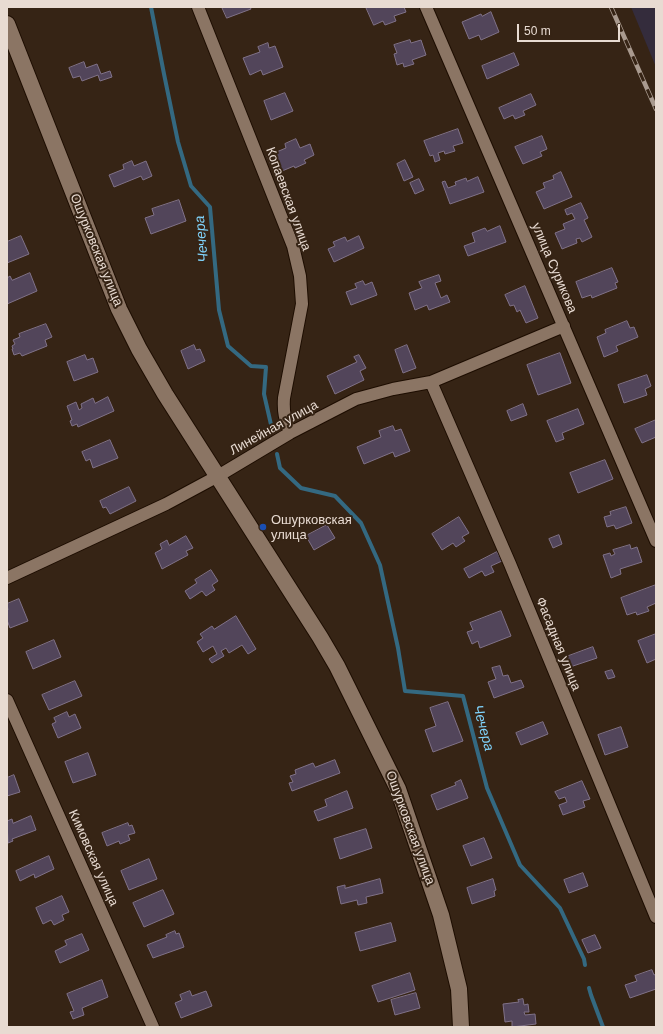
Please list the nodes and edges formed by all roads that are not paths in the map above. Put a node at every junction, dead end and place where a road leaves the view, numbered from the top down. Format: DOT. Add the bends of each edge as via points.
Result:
graph roads {
  1 [pos="198,7"];
  2 [pos="426,7"];
  3 [pos="7,24"];
  4 [pos="564,326"];
  5 [pos="431,382"];
  6 [pos="290,433"];
  7 [pos="218,476"];
  8 [pos="656,541"];
  9 [pos="7,578"];
  10 [pos="7,700"];
  11 [pos="656,918"];
  12 [pos="153,1027"];
  13 [pos="461,1027"];
  1 -- 6 [label="street, Копаевская улица" via="293,246 300,276 302,304 283,409"];
  2 -- 4 [label="street, улица Сурикова"];
  3 -- 7 [label="street, Ошурковская улица" via="119,309 161,388"];
  4 -- 5 [label="street, Линейная улица"];
  4 -- 8 [label="street, улица Сурикова"];
  5 -- 6 [label="street, Линейная улица" via="356,399"];
  5 -- 11 [label="street, Фасадная улица" via="513,571"];
  6 -- 7 [label="street, Линейная улица"];
  7 -- 9 [label="street, Линейная улица" via="166,504"];
  7 -- 13 [label="street, Ошурковская улица" via="337,666 398,789 441,915 459,989"];
  10 -- 12 [label="street, Кимовская улица"];
}
